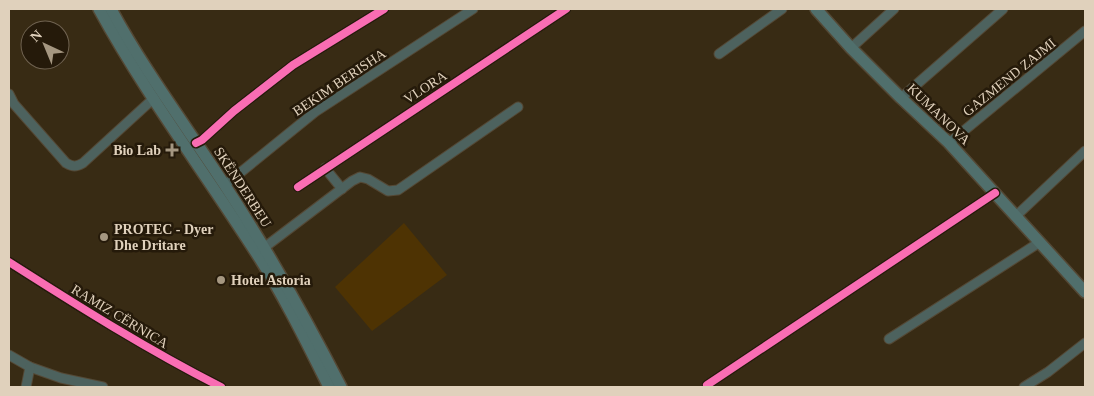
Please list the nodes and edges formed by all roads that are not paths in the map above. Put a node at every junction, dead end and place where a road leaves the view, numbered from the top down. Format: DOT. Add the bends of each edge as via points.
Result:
graph roads {
  1 [pos="99,9"];
  2 [pos="111,9"];
  3 [pos="384,9"];
  4 [pos="473,9"];
  5 [pos="566,9"];
  6 [pos="782,9"];
  7 [pos="816,9"];
  8 [pos="894,9"];
  9 [pos="1003,9"];
  10 [pos="1085,31"];
  11 [pos="851,48"];
  12 [pos="719,54"];
  13 [pos="9,94"];
  14 [pos="154,98"];
  15 [pos="901,98"];
  16 [pos="518,107"];
  17 [pos="196,143"];
  18 [pos="949,143"];
  19 [pos="1085,151"];
  20 [pos="325,168"];
  21 [pos="224,184"];
  22 [pos="298,187"];
  23 [pos="342,189"];
  24 [pos="995,193"];
  25 [pos="1016,216"];
  26 [pos="1040,242"];
  27 [pos="265,247"];
  28 [pos="9,262"];
  29 [pos="1085,292"];
  30 [pos="888,339"];
  31 [pos="1085,343"];
  32 [pos="9,355"];
  33 [pos="30,368"];
  34 [pos="61,383"];
  35 [pos="706,385"];
  36 [pos="26,387"];
  37 [pos="103,387"];
  38 [pos="221,387"];
  39 [pos="329,387"];
  40 [pos="341,387"];
  41 [pos="1024,387"];
  1 -- 14 [label="main road, SKËNDERBEU"];
  2 -- 17 [label="main road, SKËNDERBEU"];
  3 -- 17 [label="street" via="293,65"];
  4 -- 21 [label="street, BEKIM BERISHA" via="316,112"];
  5 -- 20 [label="street, VLORA"];
  6 -- 12 [label="street"];
  7 -- 11 [label="main road, KUMANOVA"];
  8 -- 11 [label="street"];
  9 -- 15 [label="street"];
  10 -- 18 [label="street, GAZMEND ZAJMI"];
  11 -- 15 [label="main road, KUMANOVA"];
  13 -- 14 [label="street" via="14,104 66,163 77,167"];
  14 -- 39 [label="main road, SKËNDERBEU" via="256,253"];
  15 -- 18 [label="main road, KUMANOVA"];
  16 -- 23 [label="street" via="398,190 388,191 360,177"];
  17 -- 21 [label="main road, SKËNDERBEU"];
  18 -- 24 [label="main road, KUMANOVA"];
  19 -- 25 [label="street"];
  20 -- 22 [label="street, VLORA"];
  20 -- 23 [label="street"];
  21 -- 27 [label="main road, SKËNDERBEU"];
  23 -- 27 [label="street"];
  24 -- 25 [label="main road, KUMANOVA"];
  24 -- 35 [label="street"];
  25 -- 26 [label="main road, KUMANOVA"];
  26 -- 29 [label="main road, KUMANOVA"];
  26 -- 30 [label="street"];
  27 -- 40 [label="main road, SKËNDERBEU"];
  28 -- 38 [label="street, RAMIZ CËRNICA" via="85,311"];
  31 -- 41 [label="street"];
  32 -- 33 [label="street"];
  33 -- 34 [label="street"];
  33 -- 36 [label="street"];
  34 -- 37 [label="street"];
}
